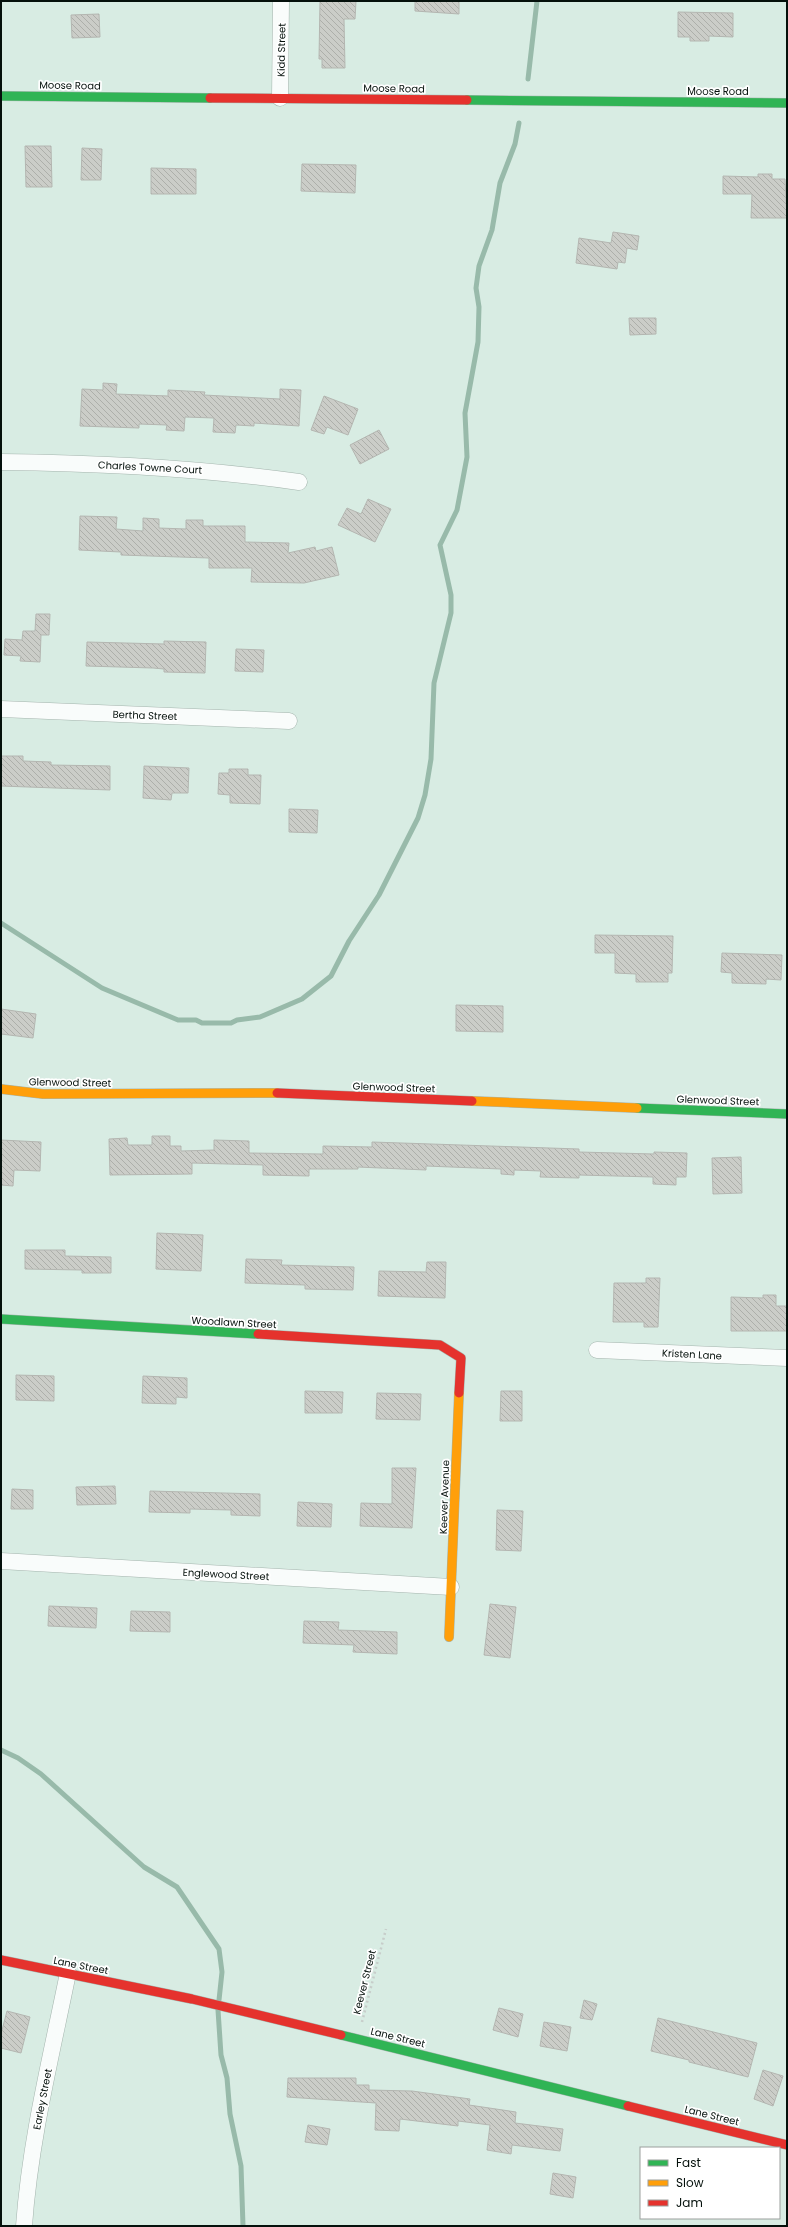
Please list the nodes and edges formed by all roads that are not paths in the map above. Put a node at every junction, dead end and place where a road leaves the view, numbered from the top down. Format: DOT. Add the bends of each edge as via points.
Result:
graph roads {
  1 [pos="281,1"];
  2 [pos="1,96"];
  3 [pos="280,98"];
  4 [pos="787,103"];
  5 [pos="1,462"];
  6 [pos="299,482"];
  7 [pos="1,709"];
  8 [pos="290,721"];
  9 [pos="1,1090"];
  10 [pos="787,1114"];
  11 [pos="1,1319"];
  12 [pos="597,1350"];
  13 [pos="461,1358"];
  14 [pos="787,1358"];
  15 [pos="1,1561"];
  16 [pos="451,1587"];
  17 [pos="449,1637"];
  18 [pos="1,1960"];
  19 [pos="68,1973"];
  20 [pos="787,2145"];
  21 [pos="24,2226"];
  1 -- 3 [label="street, Kidd Street"];
  2 -- 3 [label="street, Moose Road"];
  3 -- 4 [label="street, Moose Road"];
  5 -- 6 [label="street, Charles Towne Court" via="221,471"];
  7 -- 8 [label="street, Bertha Street"];
  9 -- 10 [label="street, Glenwood Street" via="43,1094 245,1092"];
  11 -- 13 [label="street, Woodlawn Street" via="440,1345"];
  12 -- 14 [label="street, Kristen Lane"];
  13 -- 16 [label="street, Keever Avenue"];
  15 -- 16 [label="street, Englewood Street"];
  16 -- 17 [label="street, Keever Avenue"];
  18 -- 19 [label="street, Lane Street"];
  19 -- 20 [label="street, Lane Street" via="358,2038"];
  19 -- 21 [label="street, Earley Street" via="32,2148"];
}
